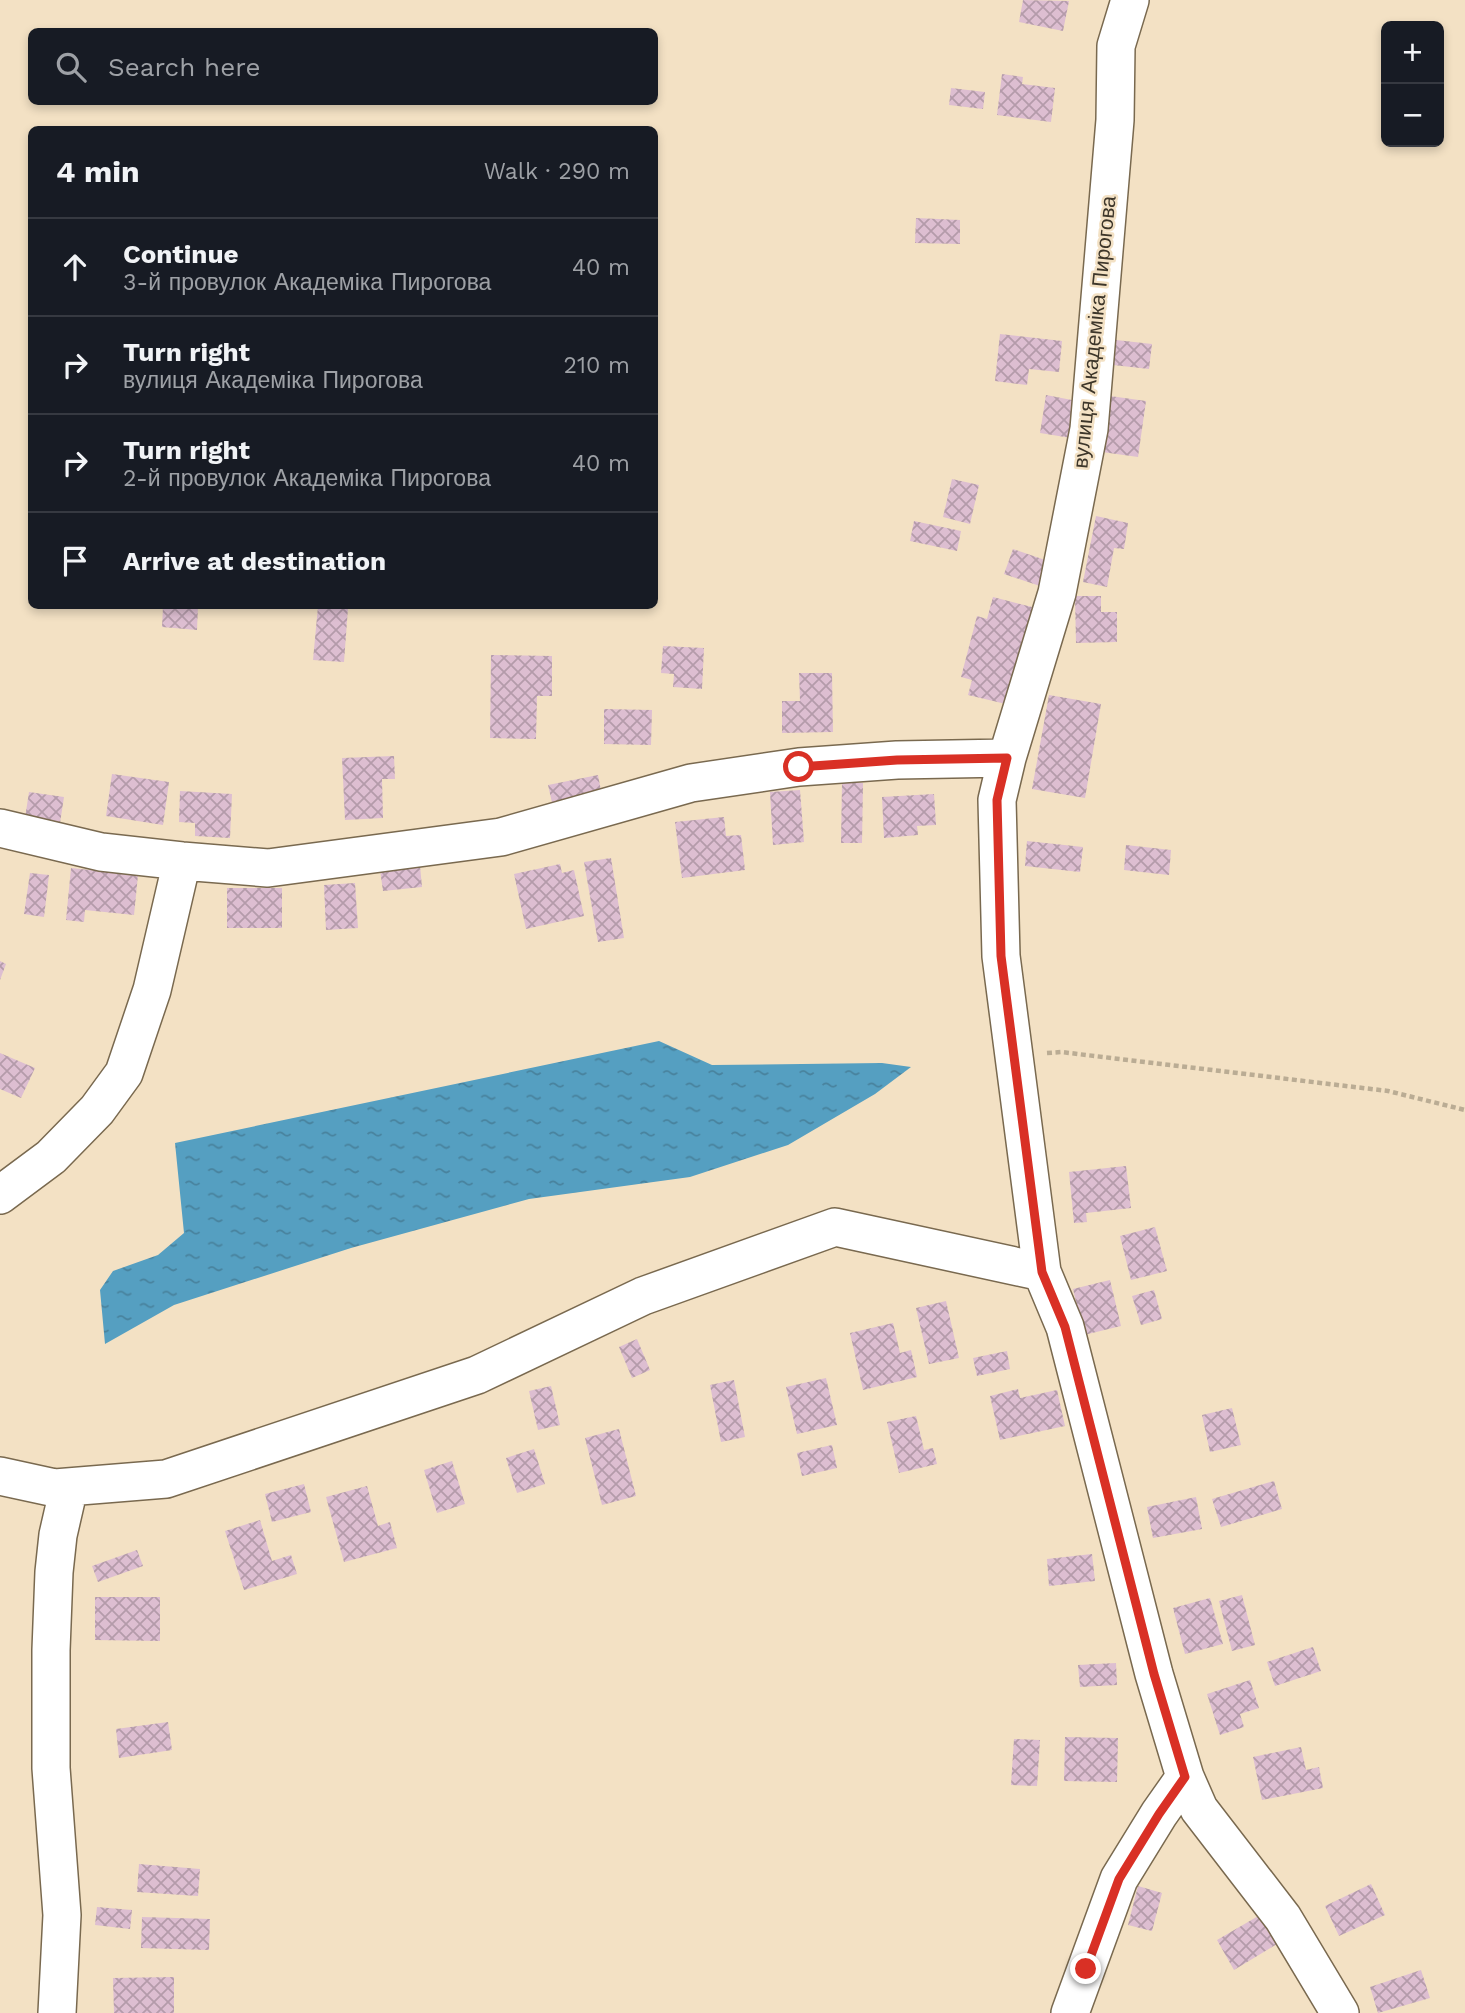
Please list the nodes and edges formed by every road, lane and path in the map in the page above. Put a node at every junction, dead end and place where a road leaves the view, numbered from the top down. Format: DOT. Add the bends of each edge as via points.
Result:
graph roads {
  1 [pos="1130,0"];
  2 [pos="1007,758"];
  3 [pos="0,828"];
  4 [pos="182,861"];
  5 [pos="1014,1054"];
  6 [pos="1465,1110"];
  7 [pos="0,1195"];
  8 [pos="1042,1272"];
  9 [pos="0,1476"];
  10 [pos="69,1487"];
  11 [pos="1185,1777"];
  12 [pos="57,2013"];
  13 [pos="1070,2013"];
  14 [pos="1340,2013"];
  1 -- 2 [label="street, вулиця Академіка Пирогова" via="1116,46 1115,120 1088,429 1057,593"];
  2 -- 4 [label="street" via="799,767 691,783 501,837 268,868"];
  2 -- 5 [label="street, вулиця Академіка Пирогова" via="997,800 1001,956"];
  3 -- 4 [label="street" via="101,852"];
  4 -- 7 [label="street" via="152,990 124,1073 97,1110 51,1157"];
  5 -- 6 [label="path" via="1060,1052 1388,1091"];
  5 -- 8 [label="street, вулиця Академіка Пирогова"];
  8 -- 10 [label="street" via="835,1227 643,1296 477,1375 166,1479"];
  8 -- 11 [label="street, вулиця Академіка Пирогова" via="1065,1327"];
  9 -- 10 [label="street"];
  10 -- 12 [label="street" via="58,1535 51,1650 51,1768 62,1915"];
  11 -- 13 [label="street" via="1119,1879"];
  11 -- 14 [label="street, вулиця Академіка Пирогова" via="1199,1809 1283,1918"];
}
